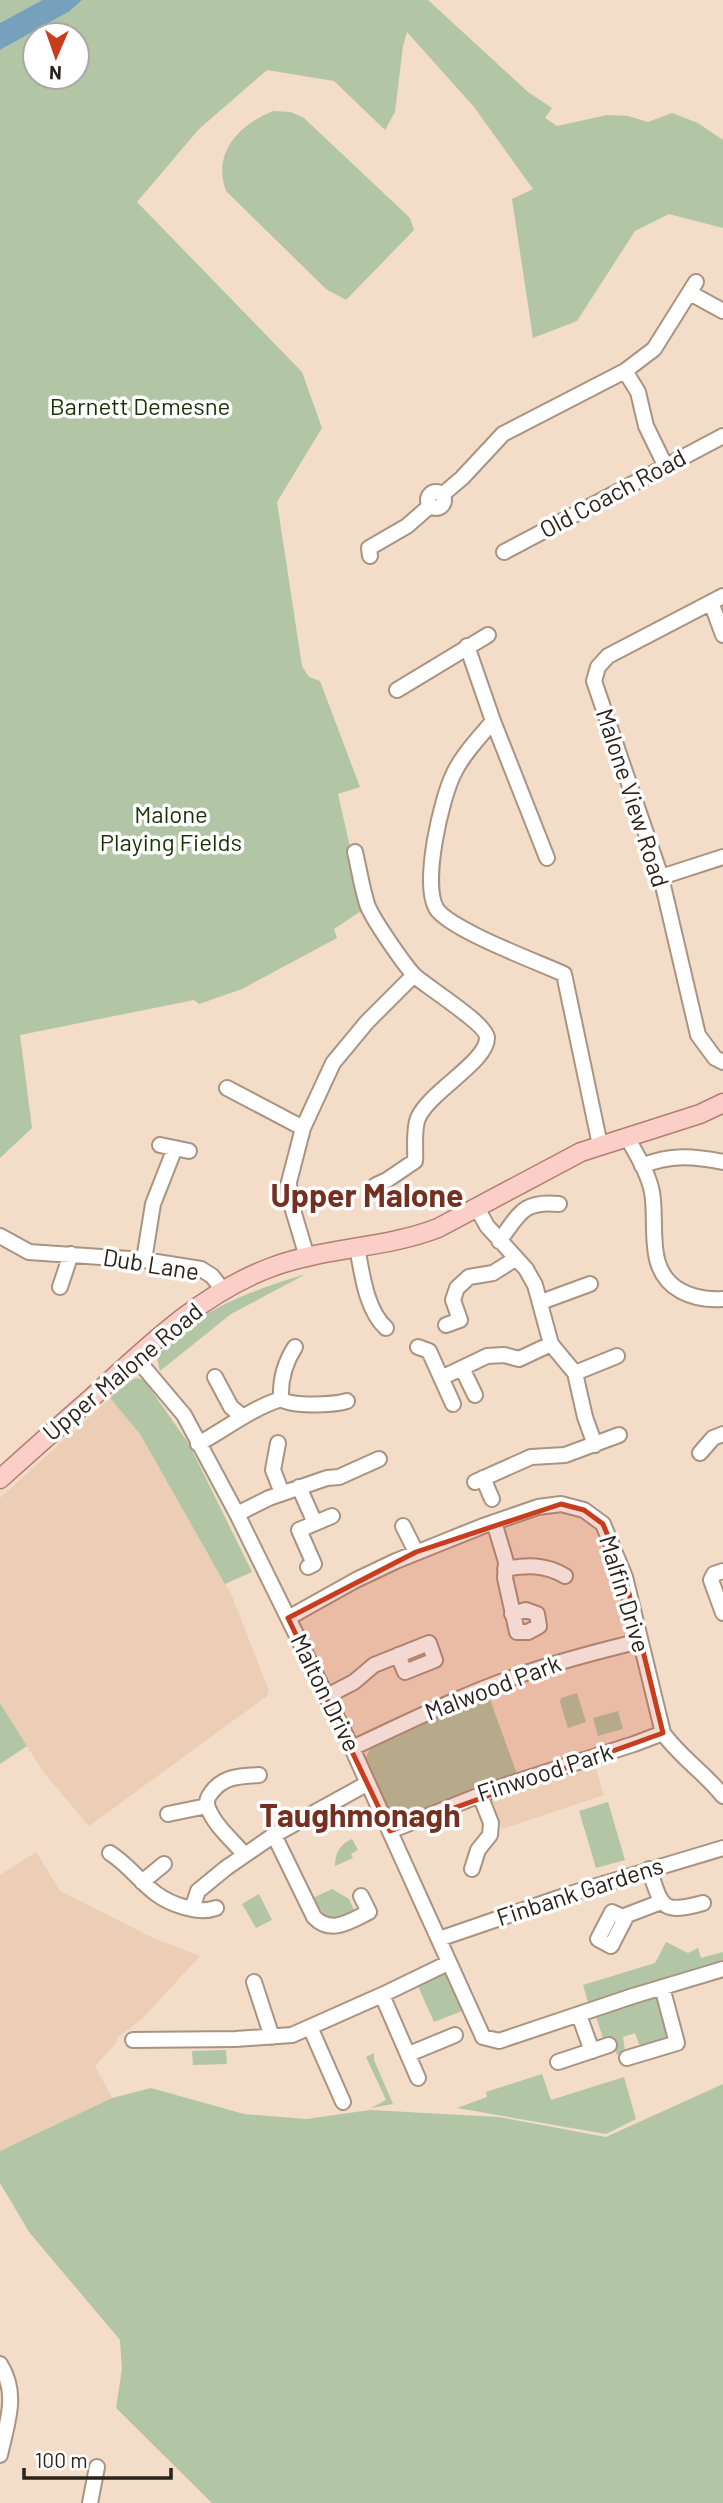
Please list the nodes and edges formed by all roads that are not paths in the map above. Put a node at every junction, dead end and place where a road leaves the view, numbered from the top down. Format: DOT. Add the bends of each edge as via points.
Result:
graph roads {
  1 [pos="723,312"];
  2 [pos="625,371"];
  3 [pos="723,436"];
  4 [pos="666,467"];
  5 [pos="504,552"];
  6 [pos="370,556"];
  7 [pos="717,599"];
  8 [pos="488,635"];
  9 [pos="723,635"];
  10 [pos="467,646"];
  11 [pos="397,690"];
  12 [pos="493,722"];
  13 [pos="355,852"];
  14 [pos="723,857"];
  15 [pos="547,858"];
  16 [pos="661,877"];
  17 [pos="414,975"];
  18 [pos="723,1062"];
  19 [pos="227,1088"];
  20 [pos="723,1103"];
  21 [pos="303,1128"];
  22 [pos="627,1137"];
  23 [pos="600,1145"];
  24 [pos="174,1148"];
  25 [pos="723,1162"];
  26 [pos="642,1166"];
  27 [pos="376,1185"];
  28 [pos="559,1204"];
  29 [pos="477,1208"];
  30 [pos="0,1236"];
  31 [pos="499,1241"];
  32 [pos="357,1247"];
  33 [pos="71,1254"];
  34 [pos="307,1257"];
  35 [pos="515,1259"];
  36 [pos="144,1260"];
  37 [pos="60,1287"];
  38 [pos="586,1288"];
  39 [pos="215,1289"];
  40 [pos="723,1299"];
  41 [pos="541,1302"];
  42 [pos="446,1325"];
  43 [pos="386,1328"];
  44 [pos="551,1344"];
  45 [pos="295,1348"];
  46 [pos="418,1348"];
  47 [pos="135,1357"];
  48 [pos="614,1361"];
  49 [pos="462,1368"];
  50 [pos="575,1373"];
  51 [pos="215,1377"];
  52 [pos="441,1378"];
  53 [pos="475,1394"];
  54 [pos="281,1399"];
  55 [pos="346,1401"];
  56 [pos="453,1404"];
  57 [pos="243,1417"];
  58 [pos="723,1434"];
  59 [pos="619,1435"];
  60 [pos="278,1443"];
  61 [pos="198,1444"];
  62 [pos="595,1445"];
  63 [pos="700,1453"];
  64 [pos="379,1459"];
  65 [pos="0,1479"];
  66 [pos="299,1487"];
  67 [pos="282,1493"];
  68 [pos="492,1499"];
  69 [pos="237,1514"];
  70 [pos="332,1516"];
  71 [pos="494,1522"];
  72 [pos="315,1523"];
  73 [pos="403,1526"];
  74 [pos="416,1552"];
  75 [pos="308,1567"];
  76 [pos="505,1569"];
  77 [pos="723,1571"];
  78 [pos="565,1576"];
  79 [pos="723,1613"];
  80 [pos="512,1614"];
  81 [pos="288,1618"];
  82 [pos="640,1641"];
  83 [pos="398,1655"];
  84 [pos="327,1696"];
  85 [pos="663,1733"];
  86 [pos="352,1748"];
  87 [pos="259,1775"];
  88 [pos="368,1783"];
  89 [pos="480,1795"];
  90 [pos="723,1796"];
  91 [pos="207,1806"];
  92 [pos="168,1814"];
  93 [pos="390,1831"];
  94 [pos="274,1835"];
  95 [pos="723,1848"];
  96 [pos="110,1853"];
  97 [pos="245,1855"];
  98 [pos="164,1864"];
  99 [pos="649,1868"];
  100 [pos="472,1869"];
  101 [pos="142,1882"];
  102 [pos="361,1896"];
  103 [pos="661,1902"];
  104 [pos="703,1903"];
  105 [pos="216,1908"];
  106 [pos="192,1909"];
  107 [pos="625,1918"];
  108 [pos="439,1939"];
  109 [pos="449,1963"];
  110 [pos="723,1969"];
  111 [pos="254,1982"];
  112 [pos="662,1987"];
  113 [pos="382,1995"];
  114 [pos="579,2015"];
  115 [pos="310,2027"];
  116 [pos="455,2035"];
  117 [pos="272,2037"];
  118 [pos="133,2040"];
  119 [pos="608,2045"];
  120 [pos="592,2051"];
  121 [pos="632,2052"];
  122 [pos="409,2054"];
  123 [pos="558,2062"];
  124 [pos="418,2078"];
  125 [pos="343,2102"];
  126 [pos="0,2364"];
  127 [pos="0,2455"];
  128 [pos="97,2467"];
  129 [pos="90,2503"];
  1 -- 2 [label="street" via="693,288 654,349"];
  2 -- 4 [label="street" via="638,391 646,426"];
  2 -- 6 [label="street" via="503,434 407,526 369,548"];
  3 -- 4 [label="street, Old Coach Road"];
  4 -- 5 [label="street, Old Coach Road"];
  7 -- 9 [label="street"];
  7 -- 16 [label="street, Malone View Road" via="608,656 597,667 594,681"];
  8 -- 10 [label="street"];
  10 -- 11 [label="street"];
  10 -- 12 [label="street"];
  12 -- 15 [label="street"];
  12 -- 23 [label="street" via="466,754 445,794 433,841 436,908 476,935 564,974"];
  13 -- 17 [label="street" via="367,906"];
  14 -- 16 [label="street"];
  16 -- 18 [label="street, Malone View Road" via="698,1035"];
  17 -- 21 [label="street" via="333,1063"];
  17 -- 27 [label="street" via="486,1032 486,1045 471,1066 435,1095 417,1120 415,1161"];
  19 -- 21 [label="street"];
  20 -- 22 [label="main road, Upper Malone Road"];
  21 -- 34 [label="street" via="289,1182"];
  22 -- 23 [label="main road, Upper Malone Road"];
  22 -- 26 [label="street"];
  23 -- 29 [label="main road, Upper Malone Road"];
  24 -- 36 [label="street" via="153,1204"];
  25 -- 26 [label="street" via="675,1156"];
  26 -- 40 [label="street" via="651,1188 655,1255 663,1277 684,1293"];
  28 -- 31 [label="street" via="525,1208"];
  29 -- 31 [label="street"];
  29 -- 32 [label="main road, Upper Malone Road" via="419,1235"];
  30 -- 33 [label="street, Dub Lane" via="29,1252"];
  31 -- 35 [label="street"];
  32 -- 34 [label="main road, Upper Malone Road"];
  32 -- 43 [label="street" via="365,1286 378,1321"];
  33 -- 36 [label="street, Dub Lane"];
  33 -- 37 [label="street, Dub Lane"];
  34 -- 39 [label="main road, Upper Malone Road"];
  35 -- 41 [label="street" via="536,1285"];
  35 -- 42 [label="street" via="493,1273 463,1282 453,1300 460,1320"];
  36 -- 39 [label="street, Dub Lane" via="201,1269"];
  38 -- 41 [label="street"];
  39 -- 47 [label="main road, Upper Malone Road"];
  41 -- 44 [label="street"];
  44 -- 49 [label="street" via="519,1359 487,1356"];
  44 -- 50 [label="street"];
  45 -- 54 [label="street" via="282,1375"];
  46 -- 52 [label="street" via="429,1351"];
  47 -- 61 [label="street, Malton Drive" via="184,1415"];
  47 -- 65 [label="main road, Upper Malone Road"];
  48 -- 50 [label="street"];
  49 -- 52 [label="street"];
  49 -- 53 [label="street"];
  50 -- 62 [label="street"];
  51 -- 57 [label="street" via="231,1407"];
  52 -- 56 [label="street"];
  54 -- 55 [label="street" via="287,1404 332,1406"];
  54 -- 57 [label="street"];
  57 -- 61 [label="street"];
  58 -- 63 [label="street"];
  59 -- 62 [label="street"];
  60 -- 67 [label="street" via="273,1470"];
  61 -- 69 [label="street, Malton Drive"];
  62 -- 68 [label="street" via="565,1455 528,1451 479,1480"];
  64 -- 66 [label="street" via="339,1477"];
  66 -- 67 [label="street"];
  66 -- 72 [label="street"];
  67 -- 69 [label="street"];
  69 -- 81 [label="street, Malton Drive"];
  70 -- 72 [label="street"];
  71 -- 74 [label="street, Malfin Drive"];
  71 -- 76 [label="street"];
  71 -- 82 [label="street, Malfin Drive" via="561,1504 584,1510 603,1524 625,1577"];
  72 -- 75 [label="street" via="299,1530 314,1564"];
  73 -- 74 [label="street"];
  74 -- 81 [label="street, Malfin Drive"];
  76 -- 78 [label="street" via="535,1566"];
  76 -- 80 [label="street"];
  77 -- 79 [label="street" via="711,1580"];
  81 -- 84 [label="street, Malton Drive"];
  82 -- 85 [label="street, Malfin Drive"];
  82 -- 86 [label="street, Malwood Park" via="519,1675"];
  83 -- 84 [label="street"];
  84 -- 86 [label="street, Malton Drive"];
  85 -- 89 [label="street, Finwood Park"];
  85 -- 90 [label="street, Malfin Drive"];
  86 -- 88 [label="street, Malton Drive"];
  87 -- 91 [label="street" via="234,1776 216,1785"];
  88 -- 93 [label="street, Malton Drive"];
  88 -- 94 [label="street"];
  89 -- 93 [label="street, Finwood Park"];
  89 -- 100 [label="street" via="491,1823 490,1835 478,1850"];
  91 -- 92 [label="street"];
  91 -- 97 [label="street"];
  93 -- 108 [label="street, Malton Drive"];
  94 -- 97 [label="street"];
  94 -- 102 [label="street" via="320,1924 333,1927 369,1912"];
  95 -- 99 [label="street, Finbank Gardens"];
  96 -- 101 [label="street"];
  97 -- 106 [label="street" via="198,1891"];
  98 -- 101 [label="street"];
  99 -- 103 [label="street"];
  99 -- 108 [label="street, Finbank Gardens"];
  101 -- 106 [label="street" via="156,1896"];
  103 -- 104 [label="street" via="681,1909"];
  103 -- 107 [label="street"];
  105 -- 106 [label="street"];
  108 -- 109 [label="street, Malton Drive"];
  109 -- 113 [label="street"];
  109 -- 114 [label="street, Malton Drive" via="483,2038 499,2041"];
  110 -- 112 [label="street"];
  111 -- 117 [label="street"];
  112 -- 114 [label="street"];
  112 -- 121 [label="street" via="677,2043"];
  113 -- 115 [label="street"];
  113 -- 122 [label="street"];
  114 -- 120 [label="street"];
  115 -- 117 [label="street"];
  115 -- 125 [label="street"];
  116 -- 122 [label="street"];
  117 -- 118 [label="street"];
  119 -- 120 [label="street"];
  120 -- 123 [label="street"];
  122 -- 124 [label="street"];
  126 -- 127 [label="street" via="9,2377 12,2397"];
  128 -- 129 [label="street"];
}
